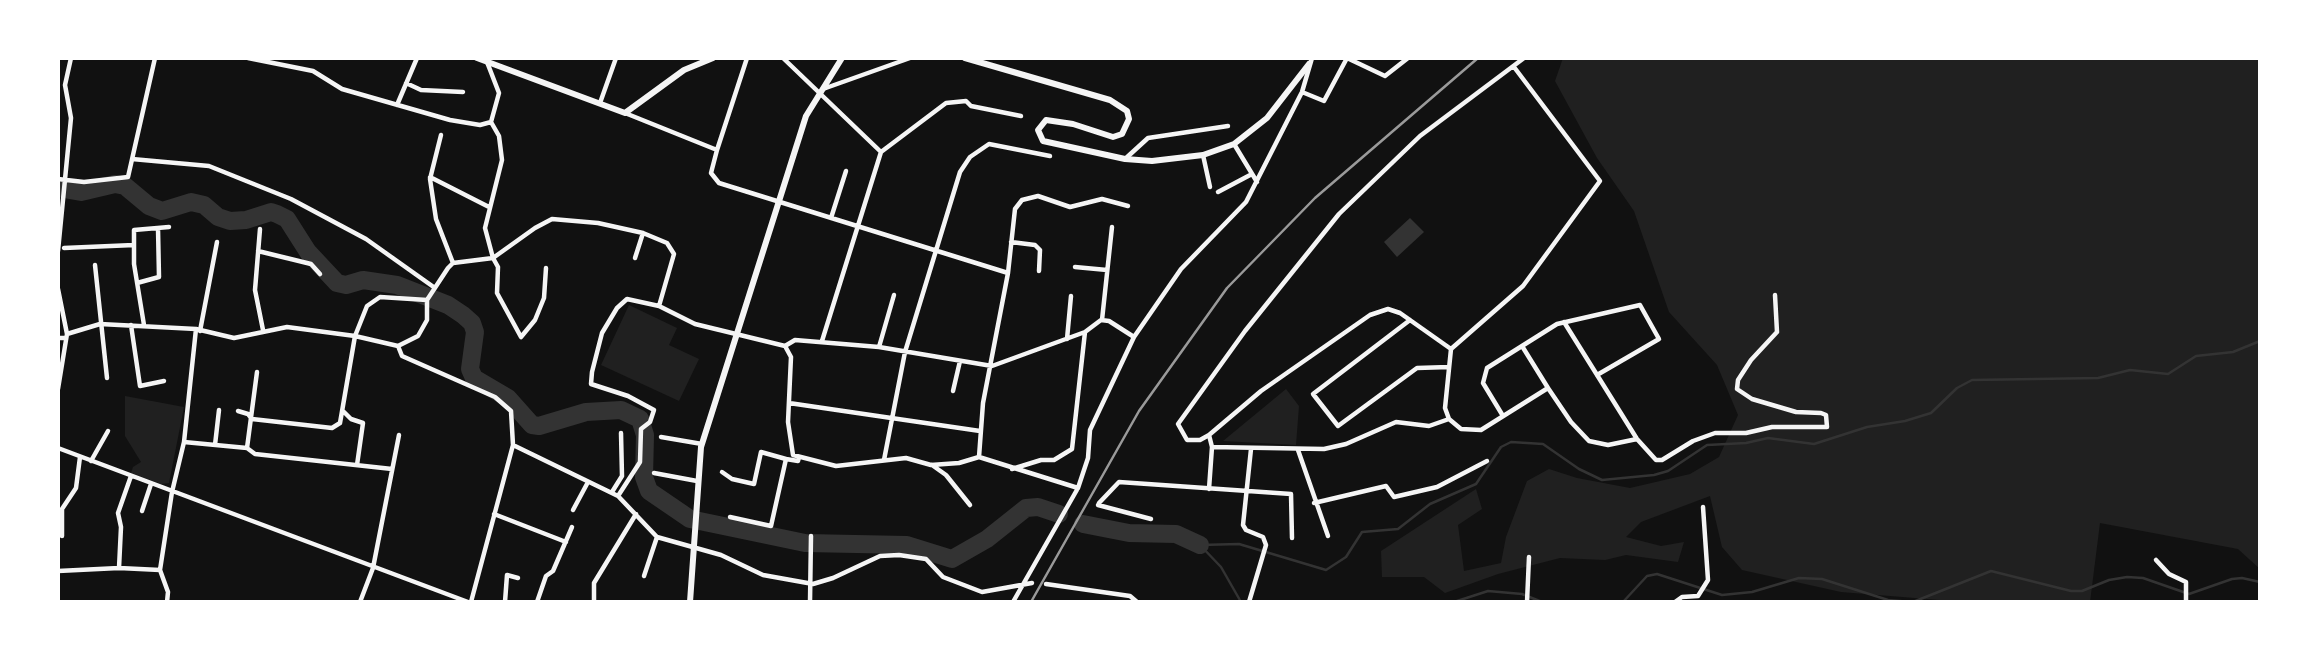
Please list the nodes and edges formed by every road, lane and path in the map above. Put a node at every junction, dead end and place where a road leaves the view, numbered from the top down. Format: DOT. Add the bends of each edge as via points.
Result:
graph roads {
  1 [pos="71,58"];
  2 [pos="155,58"];
  3 [pos="248,58"];
  4 [pos="417,58"];
  5 [pos="477,58"];
  6 [pos="616,58"];
  7 [pos="713,58"];
  8 [pos="747,58"];
  9 [pos="783,58"];
  10 [pos="842,58"];
  11 [pos="910,58"];
  12 [pos="965,58"];
  13 [pos="1408,58"];
  14 [pos="1524,58"];
  15 [pos="282,60"];
  16 [pos="1362,60"];
  17 [pos="487,61"];
  18 [pos="1311,61"];
  19 [pos="1514,67"];
  20 [pos="407,83"];
  21 [pos="463,92"];
  22 [pos="821,92"];
  23 [pos="1302,92"];
  24 [pos="600,103"];
  25 [pos="397,105"];
  26 [pos="625,113"];
  27 [pos="1021,116"];
  28 [pos="491,122"];
  29 [pos="1228,126"];
  30 [pos="441,135"];
  31 [pos="1234,144"];
  32 [pos="717,150"];
  33 [pos="881,152"];
  34 [pos="1203,155"];
  35 [pos="1049,156"];
  36 [pos="132,159"];
  37 [pos="1125,159"];
  38 [pos="846,171"];
  39 [pos="1252,174"];
  40 [pos="430,177"];
  41 [pos="58,178"];
  42 [pos="65,183"];
  43 [pos="1257,183"];
  44 [pos="1210,187"];
  45 [pos="1218,192"];
  46 [pos="778,202"];
  47 [pos="1128,206"];
  48 [pos="489,207"];
  49 [pos="831,218"];
  50 [pos="169,227"];
  51 [pos="858,227"];
  52 [pos="1112,227"];
  53 [pos="158,228"];
  54 [pos="260,229"];
  55 [pos="643,233"];
  56 [pos="217,242"];
  57 [pos="1011,242"];
  58 [pos="134,245"];
  59 [pos="61,250"];
  60 [pos="258,251"];
  61 [pos="936,251"];
  62 [pos="494,258"];
  63 [pos="635,258"];
  64 [pos="453,263"];
  65 [pos="95,265"];
  66 [pos="1074,267"];
  67 [pos="546,268"];
  68 [pos="1107,270"];
  69 [pos="1039,271"];
  70 [pos="1008,273"];
  71 [pos="320,274"];
  72 [pos="137,283"];
  73 [pos="58,289"];
  74 [pos="434,289"];
  75 [pos="894,295"];
  76 [pos="1775,295"];
  77 [pos="1071,296"];
  78 [pos="427,300"];
  79 [pos="659,306"];
  80 [pos="1101,320"];
  81 [pos="1410,320"];
  82 [pos="1564,322"];
  83 [pos="100,324"];
  84 [pos="131,325"];
  85 [pos="144,325"];
  86 [pos="198,330"];
  87 [pos="263,330"];
  88 [pos="1085,332"];
  89 [pos="736,335"];
  90 [pos="66,336"];
  91 [pos="355,336"];
  92 [pos="1134,337"];
  93 [pos="58,338"];
  94 [pos="1067,339"];
  95 [pos="822,341"];
  96 [pos="398,346"];
  97 [pos="785,346"];
  98 [pos="878,346"];
  99 [pos="1522,346"];
  100 [pos="1451,349"];
  101 [pos="905,352"];
  102 [pos="960,361"];
  103 [pos="992,366"];
  104 [pos="1449,367"];
  105 [pos="257,372"];
  106 [pos="1597,375"];
  107 [pos="107,378"];
  108 [pos="164,381"];
  109 [pos="1548,388"];
  110 [pos="58,389"];
  111 [pos="953,391"];
  112 [pos="789,402"];
  113 [pos="219,410"];
  114 [pos="238,411"];
  115 [pos="343,411"];
  116 [pos="890,415"];
  117 [pos="1503,416"];
  118 [pos="252,419"];
  119 [pos="1449,419"];
  120 [pos="107,431"];
  121 [pos="980,431"];
  122 [pos="621,433"];
  123 [pos="399,435"];
  124 [pos="1209,435"];
  125 [pos="661,437"];
  126 [pos="1637,439"];
  127 [pos="184,442"];
  128 [pos="702,444"];
  129 [pos="215,445"];
  130 [pos="513,445"];
  131 [pos="1212,447"];
  132 [pos="58,448"];
  133 [pos="247,448"];
  134 [pos="1251,449"];
  135 [pos="1298,450"];
  136 [pos="80,457"];
  137 [pos="799,457"];
  138 [pos="979,457"];
  139 [pos="786,459"];
  140 [pos="884,460"];
  141 [pos="91,461"];
  142 [pos="1487,461"];
  143 [pos="357,465"];
  144 [pos="931,465"];
  145 [pos="392,469"];
  146 [pos="1011,469"];
  147 [pos="723,472"];
  148 [pos="654,473"];
  149 [pos="131,476"];
  150 [pos="698,481"];
  151 [pos="588,482"];
  152 [pos="151,484"];
  153 [pos="1078,488"];
  154 [pos="1209,489"];
  155 [pos="1246,490"];
  156 [pos="172,492"];
  157 [pos="612,493"];
  158 [pos="618,496"];
  159 [pos="1314,503"];
  160 [pos="970,505"];
  161 [pos="1703,506"];
  162 [pos="573,510"];
  163 [pos="142,511"];
  164 [pos="494,514"];
  165 [pos="636,514"];
  166 [pos="730,517"];
  167 [pos="1151,519"];
  168 [pos="572,527"];
  169 [pos="62,536"];
  170 [pos="811,536"];
  171 [pos="1328,536"];
  172 [pos="657,537"];
  173 [pos="1292,538"];
  174 [pos="566,542"];
  175 [pos="695,548"];
  176 [pos="1529,557"];
  177 [pos="2156,560"];
  178 [pos="119,568"];
  179 [pos="373,568"];
  180 [pos="58,570"];
  181 [pos="160,570"];
  182 [pos="644,576"];
  183 [pos="518,578"];
  184 [pos="1032,583"];
  185 [pos="1046,583"];
  186 [pos="810,584"];
  187 [pos="1024,584"];
  188 [pos="167,602"];
  189 [pos="360,602"];
  190 [pos="469,602"];
  191 [pos="505,602"];
  192 [pos="537,602"];
  193 [pos="594,602"];
  194 [pos="690,602"];
  195 [pos="810,602"];
  196 [pos="1013,602"];
  197 [pos="1137,602"];
  198 [pos="1249,602"];
  199 [pos="1527,602"];
  200 [pos="1675,602"];
  201 [pos="2186,602"];
  1 -- 42 [label="street" via="65,85 71,118"];
  2 -- 36 [label="street"];
  3 -- 15 [label="street"];
  4 -- 20 [label="street"];
  5 -- 17 [label="street"];
  6 -- 24 [label="street"];
  7 -- 26 [label="street" via="684,70"];
  8 -- 32 [label="street"];
  9 -- 22 [label="street"];
  10 -- 22 [label="street"];
  11 -- 22 [label="street"];
  12 -- 37 [label="street" via="1120,106 1129,119 1122,134 1113,137 1055,120 1041,124 1039,137 1052,145"];
  13 -- 16 [label="street" via="1385,76"];
  14 -- 19 [label="street"];
  15 -- 25 [label="street" via="313,71 342,89"];
  16 -- 23 [label="street" via="1347,58 1324,101"];
  17 -- 24 [label="street"];
  17 -- 28 [label="street" via="499,93"];
  18 -- 23 [label="street"];
  18 -- 31 [label="street" via="1268,118"];
  19 -- 100 [label="street" via="1600,181 1523,286"];
  19 -- 124 [label="street" via="1420,136 1331,224 1178,424 1187,440"];
  20 -- 21 [label="street" via="421,90"];
  20 -- 25 [label="street"];
  22 -- 33 [label="street"];
  22 -- 46 [label="street" via="806,116"];
  23 -- 43 [label="street"];
  24 -- 26 [label="street"];
  25 -- 28 [label="street" via="480,125"];
  26 -- 32 [label="street"];
  27 -- 33 [label="street" via="971,106 966,101 946,103"];
  28 -- 48 [label="street" via="499,136 502,160"];
  29 -- 37 [label="street" via="1148,138"];
  30 -- 40 [label="street"];
  31 -- 34 [label="street"];
  31 -- 39 [label="street"];
  32 -- 46 [label="street" via="711,173 719,183"];
  33 -- 51 [label="street"];
  34 -- 37 [label="street"];
  34 -- 44 [label="street"];
  35 -- 61 [label="street" via="989,144 970,157 953,191"];
  36 -- 42 [label="street" via="128,177"];
  36 -- 74 [label="street" via="209,166 291,199 366,239"];
  38 -- 49 [label="street"];
  39 -- 43 [label="street"];
  39 -- 45 [label="street"];
  40 -- 48 [label="street"];
  40 -- 64 [label="street" via="436,219"];
  41 -- 42 [label="street"];
  42 -- 59 [label="street"];
  43 -- 92 [label="street" via="1246,202 1181,269"];
  46 -- 49 [label="street"];
  46 -- 89 [label="street"];
  47 -- 57 [label="street" via="1102,199 1070,207 1030,197 1015,209"];
  48 -- 62 [label="street" via="485,228"];
  49 -- 51 [label="street"];
  50 -- 53 [label="street"];
  51 -- 61 [label="street"];
  51 -- 95 [label="street"];
  52 -- 68 [label="street"];
  53 -- 58 [label="street" via="134,230"];
  53 -- 72 [label="street" via="159,277"];
  54 -- 60 [label="street"];
  55 -- 62 [label="street" via="552,219"];
  55 -- 63 [label="street"];
  55 -- 79 [label="street" via="667,243 674,254"];
  56 -- 86 [label="street"];
  57 -- 69 [label="street" via="1040,250"];
  57 -- 70 [label="street"];
  58 -- 59 [label="street"];
  58 -- 72 [label="street"];
  60 -- 71 [label="street" via="311,264"];
  60 -- 87 [label="street" via="255,290"];
  61 -- 70 [label="street"];
  61 -- 101 [label="street"];
  62 -- 64 [label="street"];
  62 -- 67 [label="street" via="497,293 521,337 544,298"];
  64 -- 74 [label="street"];
  65 -- 83 [label="street"];
  66 -- 68 [label="street"];
  68 -- 80 [label="street"];
  70 -- 103 [label="street"];
  72 -- 85 [label="street"];
  73 -- 90 [label="street"];
  74 -- 78 [label="street"];
  75 -- 98 [label="street"];
  76 -- 126 [label="street" via="1777,332 1751,360 1737,389 1752,399 1796,412 1826,415 1827,427 1772,426 1746,433 1715,433 1693,440 1662,460 1656,460"];
  77 -- 94 [label="street"];
  78 -- 91 [label="street" via="380,297 367,306"];
  78 -- 96 [label="street" via="427,320 418,336"];
  79 -- 89 [label="street" via="695,324"];
  79 -- 158 [label="street" via="627,299 617,308 602,333 592,372 591,384 654,410 641,429 640,462"];
  80 -- 88 [label="street"];
  80 -- 92 [label="street"];
  81 -- 100 [label="street"];
  81 -- 104 [label="street" via="1313,394 1338,426 1417,368"];
  81 -- 124 [label="street" via="1388,309 1370,314 1261,391"];
  82 -- 99 [label="street"];
  82 -- 106 [label="street"];
  82 -- 106 [label="street" via="1640,305 1659,339"];
  83 -- 84 [label="street"];
  83 -- 90 [label="street"];
  83 -- 107 [label="street"];
  84 -- 85 [label="street"];
  84 -- 108 [label="street" via="139,386"];
  85 -- 86 [label="street"];
  86 -- 87 [label="street" via="234,338"];
  86 -- 127 [label="street"];
  87 -- 91 [label="street" via="287,327"];
  88 -- 94 [label="street"];
  88 -- 146 [label="street" via="1072,449 1054,460"];
  89 -- 97 [label="street"];
  89 -- 128 [label="street"];
  90 -- 93 [label="street"];
  90 -- 110 [label="street"];
  91 -- 96 [label="street"];
  91 -- 115 [label="street"];
  92 -- 153 [label="street" via="1090,430 1088,458"];
  94 -- 103 [label="street"];
  95 -- 97 [label="street" via="795,340"];
  95 -- 98 [label="street"];
  96 -- 130 [label="street" via="402,355 506,404"];
  97 -- 112 [label="street" via="790,357"];
  98 -- 101 [label="street"];
  99 -- 109 [label="street"];
  99 -- 117 [label="street" via="1483,373 1483,383"];
  100 -- 104 [label="street"];
  101 -- 102 [label="street"];
  101 -- 116 [label="street"];
  102 -- 103 [label="street"];
  102 -- 111 [label="street"];
  103 -- 121 [label="street"];
  104 -- 119 [label="street"];
  105 -- 118 [label="street"];
  106 -- 126 [label="street"];
  109 -- 117 [label="street"];
  109 -- 126 [label="street" via="1589,441 1608,445"];
  112 -- 116 [label="street"];
  112 -- 137 [label="street" via="790,448"];
  113 -- 129 [label="street"];
  114 -- 118 [label="street"];
  115 -- 118 [label="street" via="340,423 332,428"];
  115 -- 143 [label="street" via="363,424"];
  116 -- 121 [label="street"];
  116 -- 140 [label="street"];
  117 -- 119 [label="street" via="1481,430 1468,431"];
  118 -- 133 [label="street"];
  119 -- 135 [label="street" via="1429,426 1396,422 1346,444"];
  120 -- 141 [label="street"];
  121 -- 138 [label="street"];
  122 -- 157 [label="street" via="622,476"];
  123 -- 145 [label="street"];
  124 -- 131 [label="street"];
  125 -- 128 [label="street"];
  127 -- 129 [label="street"];
  127 -- 156 [label="street"];
  128 -- 150 [label="street"];
  129 -- 133 [label="street"];
  130 -- 151 [label="street"];
  130 -- 164 [label="street"];
  131 -- 134 [label="street"];
  131 -- 154 [label="street"];
  132 -- 136 [label="street"];
  133 -- 143 [label="street" via="255,454"];
  134 -- 135 [label="street"];
  134 -- 155 [label="street"];
  135 -- 159 [label="street"];
  136 -- 141 [label="street"];
  136 -- 169 [label="street" via="76,488 62,509"];
  137 -- 139 [label="street" via="798,461"];
  137 -- 140 [label="street" via="836,466"];
  138 -- 144 [label="street"];
  138 -- 146 [label="street"];
  139 -- 147 [label="street" via="761,452 754,484"];
  139 -- 166 [label="street" via="771,526"];
  140 -- 144 [label="street" via="906,458"];
  141 -- 149 [label="street"];
  142 -- 159 [label="street" via="1437,486 1394,497 1386,486"];
  143 -- 145 [label="street"];
  144 -- 160 [label="street" via="946,475"];
  145 -- 179 [label="street"];
  146 -- 153 [label="street"];
  148 -- 150 [label="street"];
  149 -- 152 [label="street"];
  149 -- 178 [label="street" via="118,513"];
  150 -- 175 [label="street"];
  151 -- 157 [label="street"];
  151 -- 162 [label="street"];
  152 -- 156 [label="street"];
  152 -- 163 [label="street"];
  153 -- 187 [label="street"];
  154 -- 155 [label="street"];
  154 -- 167 [label="street" via="1119,482 1098,504"];
  155 -- 173 [label="street" via="1291,494"];
  155 -- 198 [label="street" via="1243,525 1266,545"];
  156 -- 179 [label="street"];
  156 -- 181 [label="street"];
  157 -- 158 [label="street"];
  158 -- 165 [label="street"];
  159 -- 171 [label="street"];
  161 -- 200 [label="street" via="1708,580 1698,596"];
  164 -- 174 [label="street"];
  164 -- 190 [label="street"];
  165 -- 172 [label="street"];
  165 -- 193 [label="street" via="594,583"];
  168 -- 174 [label="street"];
  170 -- 186 [label="street"];
  172 -- 175 [label="street"];
  172 -- 182 [label="street"];
  174 -- 192 [label="street"];
  175 -- 186 [label="street" via="757,573"];
  175 -- 194 [label="street"];
  176 -- 199 [label="street"];
  177 -- 201 [label="street" via="2169,574 2186,582"];
  178 -- 180 [label="street"];
  178 -- 181 [label="street"];
  179 -- 189 [label="street"];
  179 -- 190 [label="street"];
  181 -- 188 [label="street"];
  183 -- 191 [label="street" via="508,575"];
  184 -- 187 [label="street"];
  185 -- 197 [label="street" via="1130,596"];
  186 -- 187 [label="street" via="833,579 880,556 899,555 926,559 943,577 982,592"];
  186 -- 195 [label="street"];
  187 -- 196 [label="street"];
}
